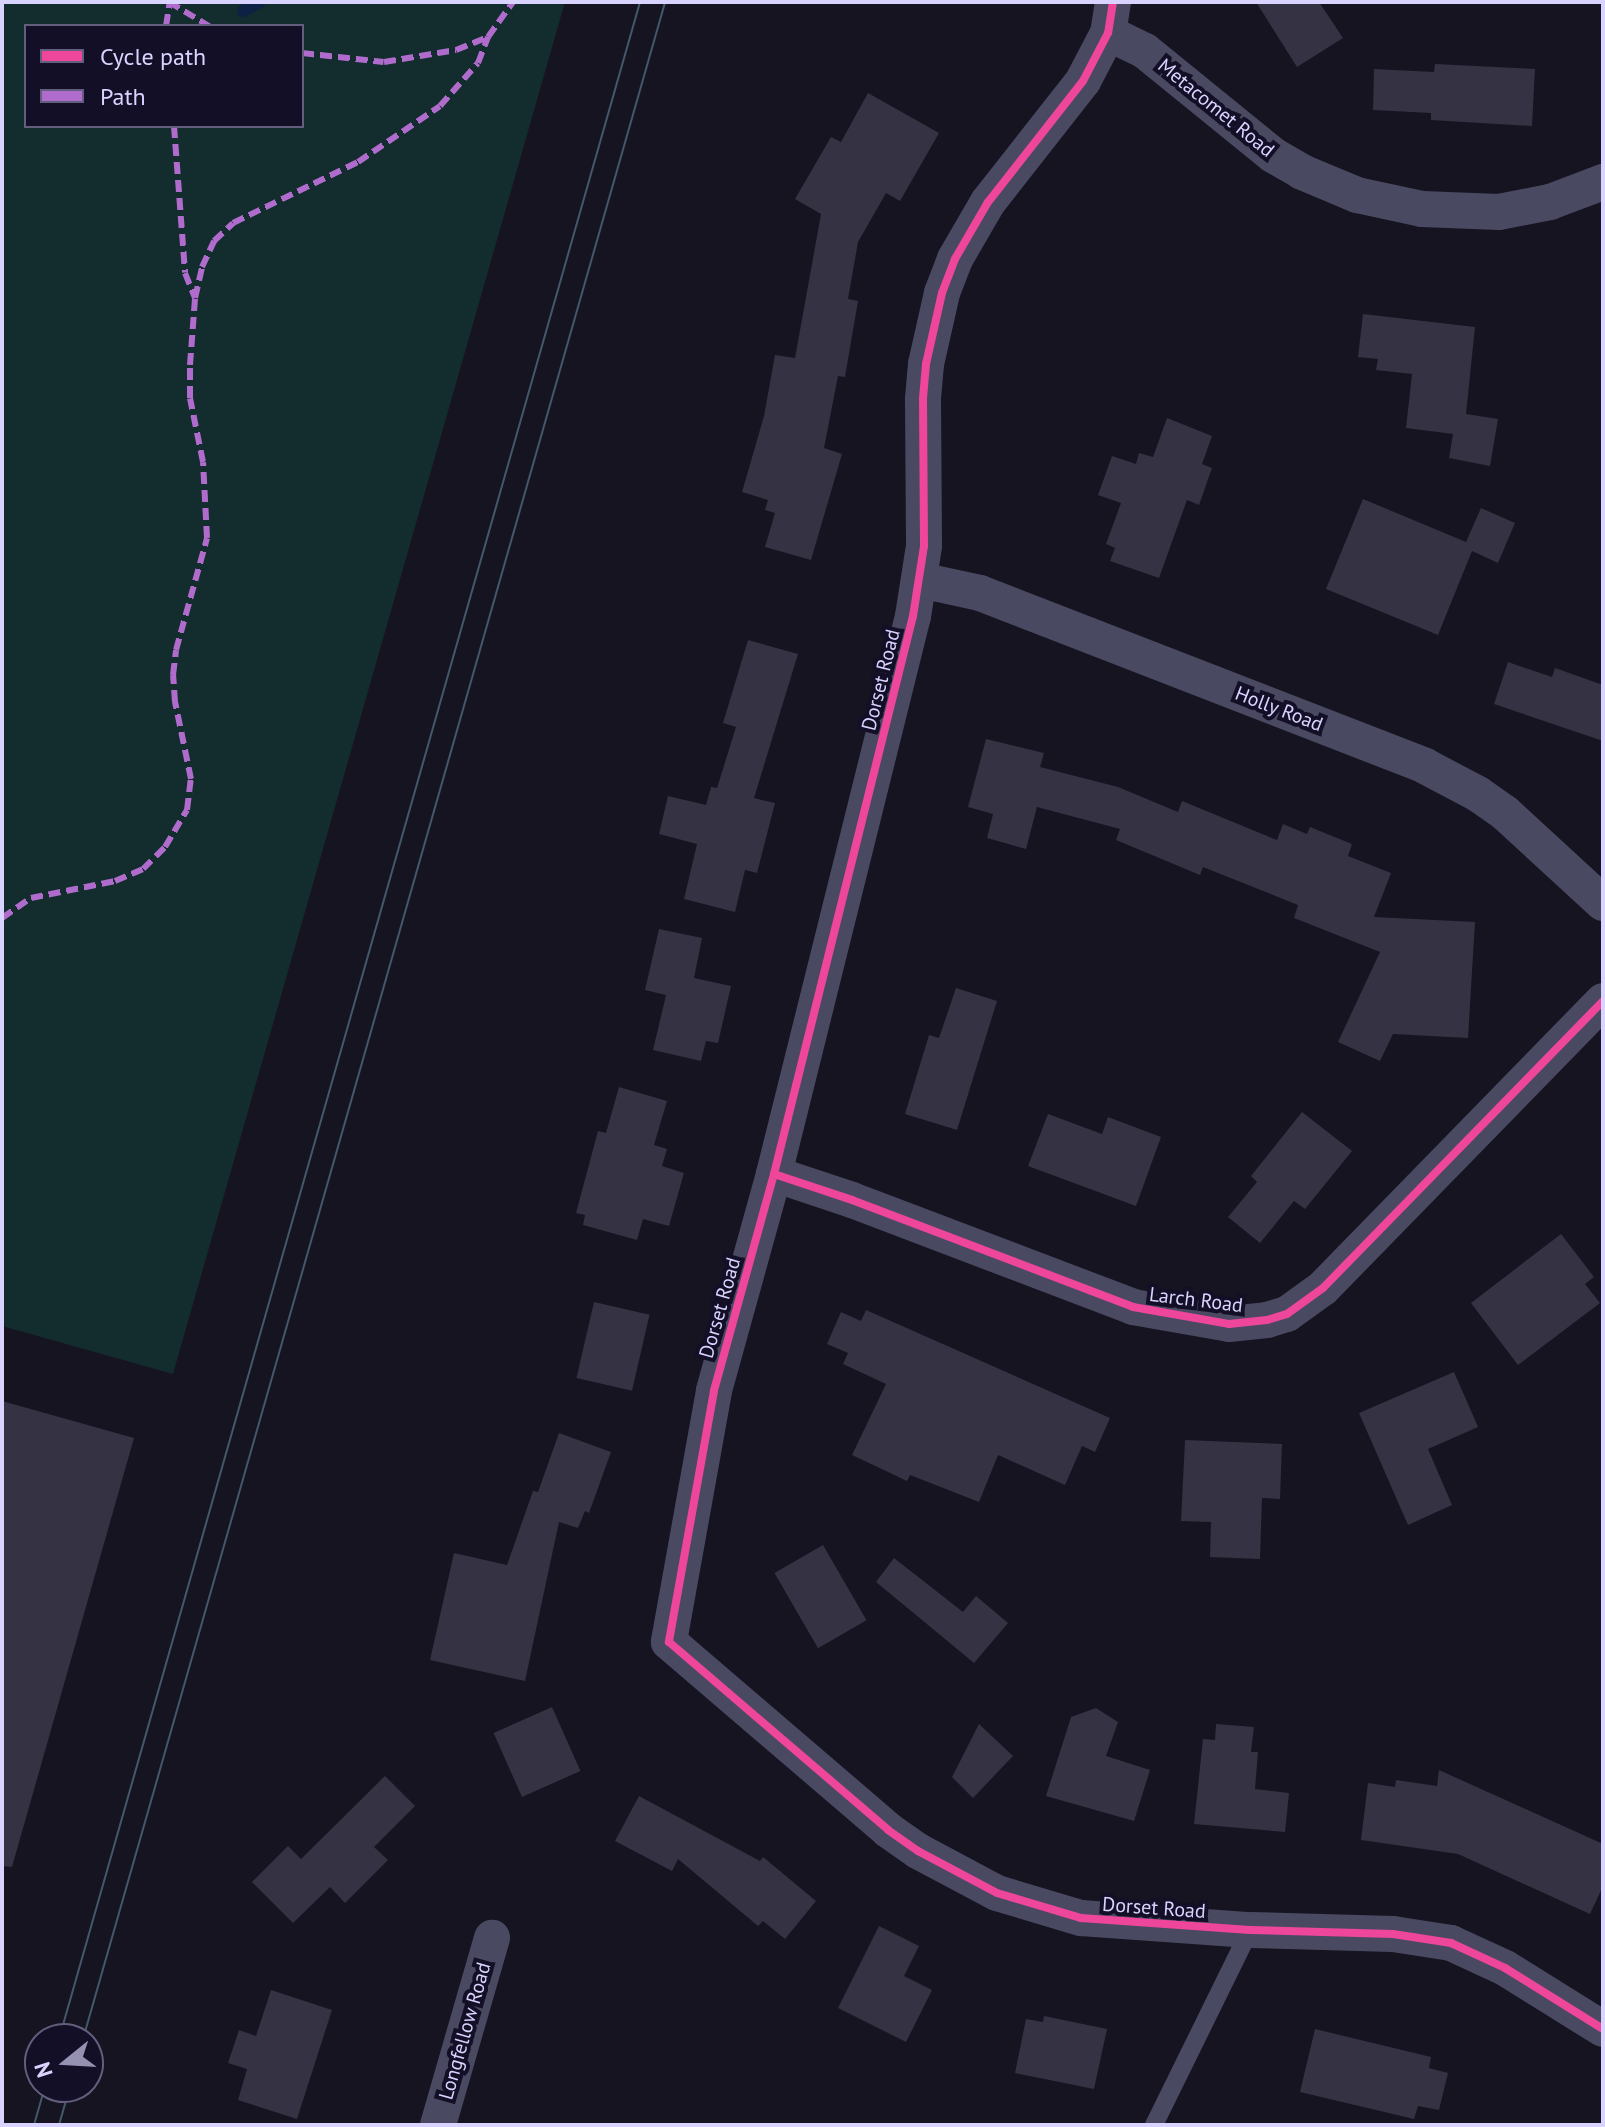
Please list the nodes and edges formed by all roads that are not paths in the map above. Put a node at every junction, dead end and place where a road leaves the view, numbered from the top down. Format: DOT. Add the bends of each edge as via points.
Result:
graph roads {
  1 [pos="1110,17"];
  2 [pos="1603,182"];
  3 [pos="920,580"];
  4 [pos="1603,903"];
  5 [pos="1603,1001"];
  6 [pos="774,1174"];
  7 [pos="1250,1930"];
  8 [pos="492,1938"];
  9 [pos="1601,2023"];
  10 [pos="438,2125"];
  11 [pos="1154,2125"];
  1 -- 2 [label="street, Metacomet Road" via="1273,155 1357,195 1422,209 1499,212 1550,202"];
  1 -- 3 [label="street, Dorset Road" via="1083,81 969,231 942,293 923,400"];
  3 -- 4 [label="street, Holly Road" via="980,593 1425,766 1505,813"];
  3 -- 6 [label="street, Dorset Road"];
  5 -- 6 [label="street, Larch Road" via="1323,1288 1287,1314 1267,1320 1218,1323 1133,1307"];
  6 -- 7 [label="street, Dorset Road" via="714,1391 669,1642 857,1806 918,1851 971,1881 1023,1903 1081,1918"];
  7 -- 9 [label="street, Dorset Road" via="1379,1933 1451,1943"];
  7 -- 11 [label="lane"];
  8 -- 10 [label="street, Longfellow Road"];
}
